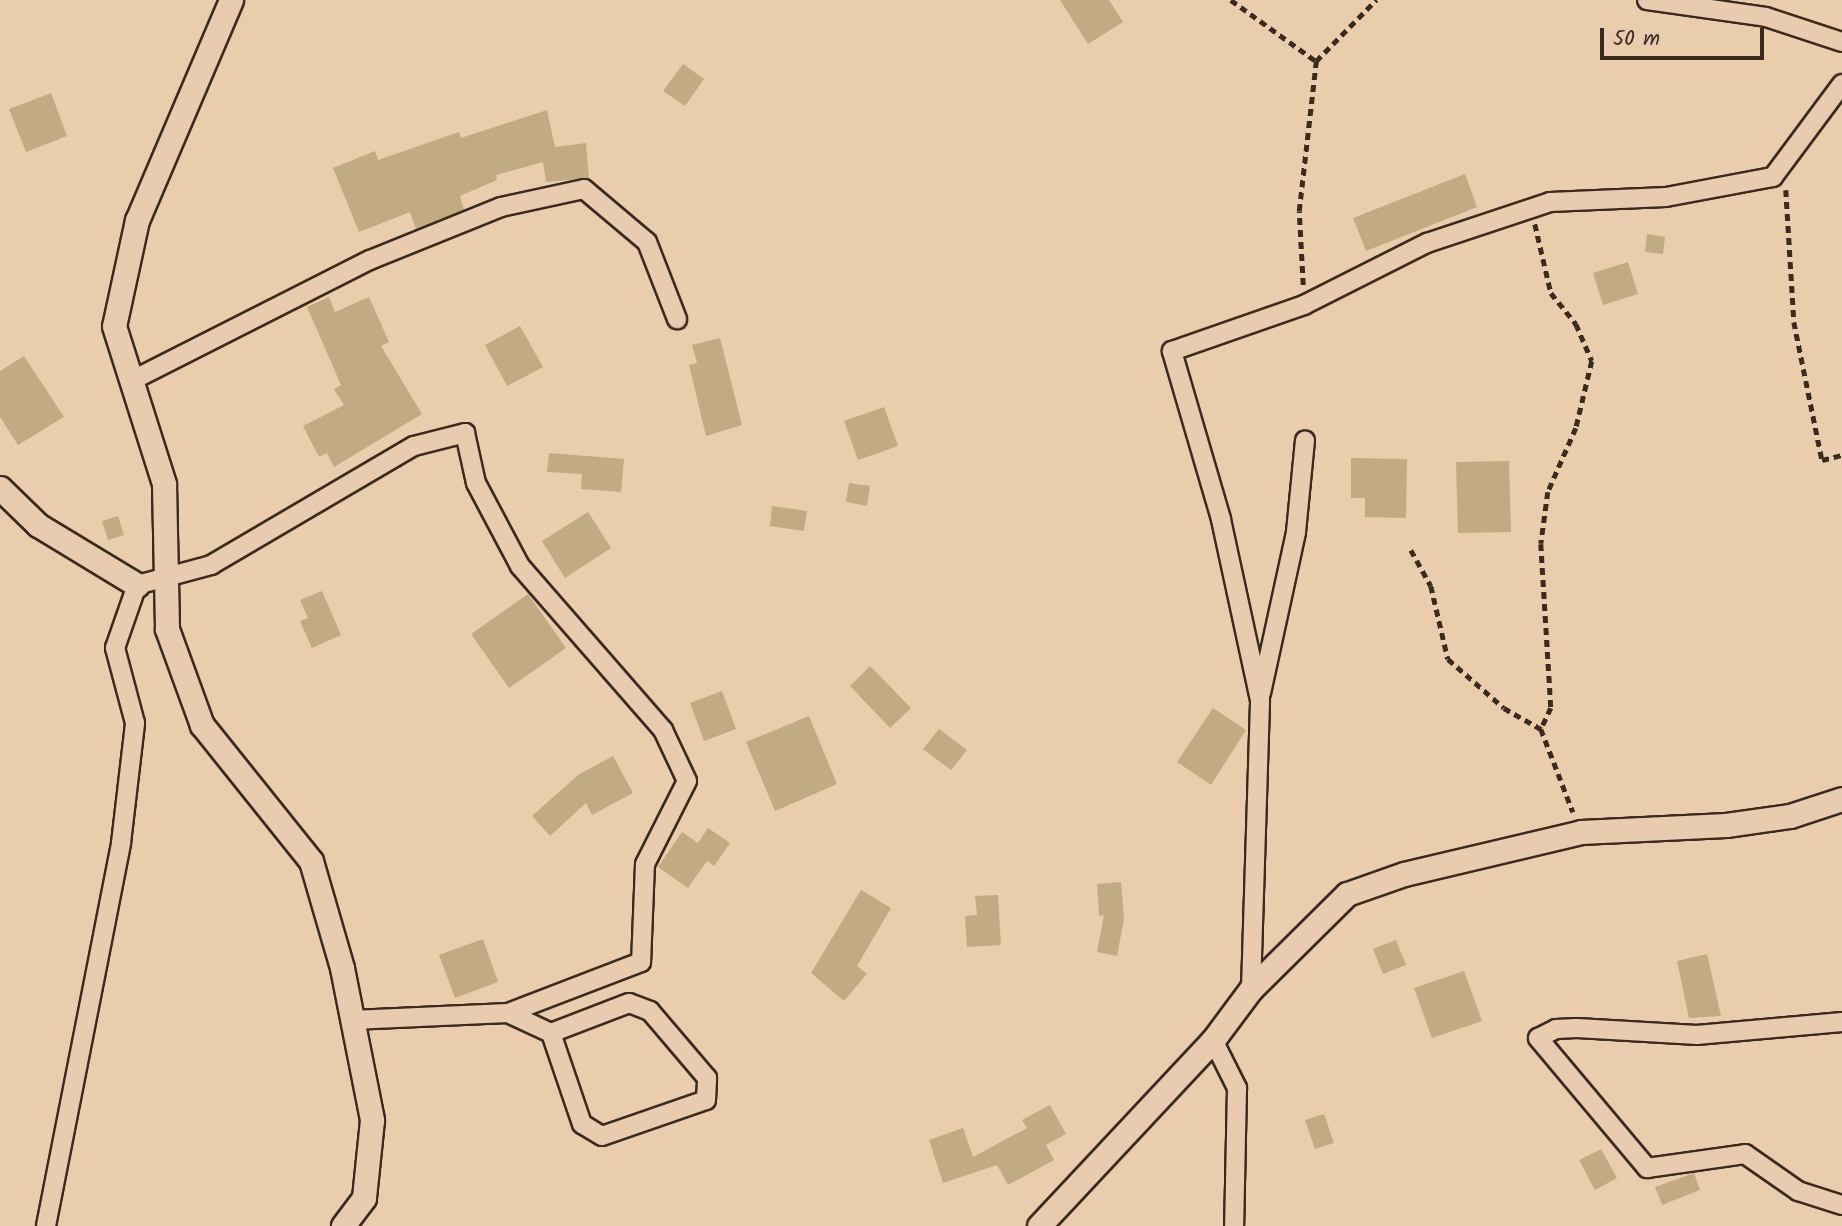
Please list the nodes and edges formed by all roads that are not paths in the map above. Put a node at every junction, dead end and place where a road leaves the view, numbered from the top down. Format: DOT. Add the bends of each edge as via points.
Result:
graph roads {
  1 [pos="231,0"];
  2 [pos="1647,0"];
  3 [pos="1842,43"];
  4 [pos="1842,84"];
  5 [pos="677,319"];
  6 [pos="131,381"];
  7 [pos="1305,440"];
  8 [pos="0,488"];
  9 [pos="166,576"];
  10 [pos="137,585"];
  11 [pos="1260,700"];
  12 [pos="1842,799"];
  13 [pos="1251,989"];
  14 [pos="508,1013"];
  15 [pos="352,1020"];
  16 [pos="1842,1022"];
  17 [pos="551,1033"];
  18 [pos="1213,1040"];
  19 [pos="1842,1205"];
  20 [pos="46,1226"];
  21 [pos="343,1226"];
  22 [pos="1039,1226"];
  23 [pos="1234,1226"];
  1 -- 6 [label="street" via="137,220 114,326"];
  2 -- 3 [label="street" via="1766,17"];
  4 -- 11 [label="street" via="1773,177 1666,197 1550,202 1427,243 1304,305 1172,351 1221,519"];
  5 -- 6 [label="street" via="647,242 584,189 501,207 370,260"];
  6 -- 9 [label="street" via="164,484"];
  7 -- 11 [label="street" via="1296,532"];
  8 -- 10 [label="street" via="38,526"];
  9 -- 10 [label="street"];
  9 -- 14 [label="street" via="211,565 262,539 414,446 465,433 475,483 520,566 663,730 687,781 645,864 641,962"];
  9 -- 15 [label="street" via="167,629 202,725 311,861"];
  10 -- 20 [label="street" via="116,648 135,723 121,843"];
  11 -- 13 [label="street"];
  12 -- 13 [label="street" via="1790,816 1726,825 1581,832 1404,874 1347,894"];
  13 -- 18 [label="street"];
  14 -- 15 [label="street"];
  14 -- 17 [label="street"];
  15 -- 21 [label="street" via="372,1120 364,1198"];
  16 -- 19 [label="street" via="1697,1035 1556,1029 1538,1038 1647,1168 1745,1154 1798,1191"];
  17 -- 17 [label="street" via="582,1124 602,1136 706,1100 707,1078 650,1011 629,1003"];
  18 -- 22 [label="street"];
  18 -- 23 [label="street" via="1237,1088"];
}
